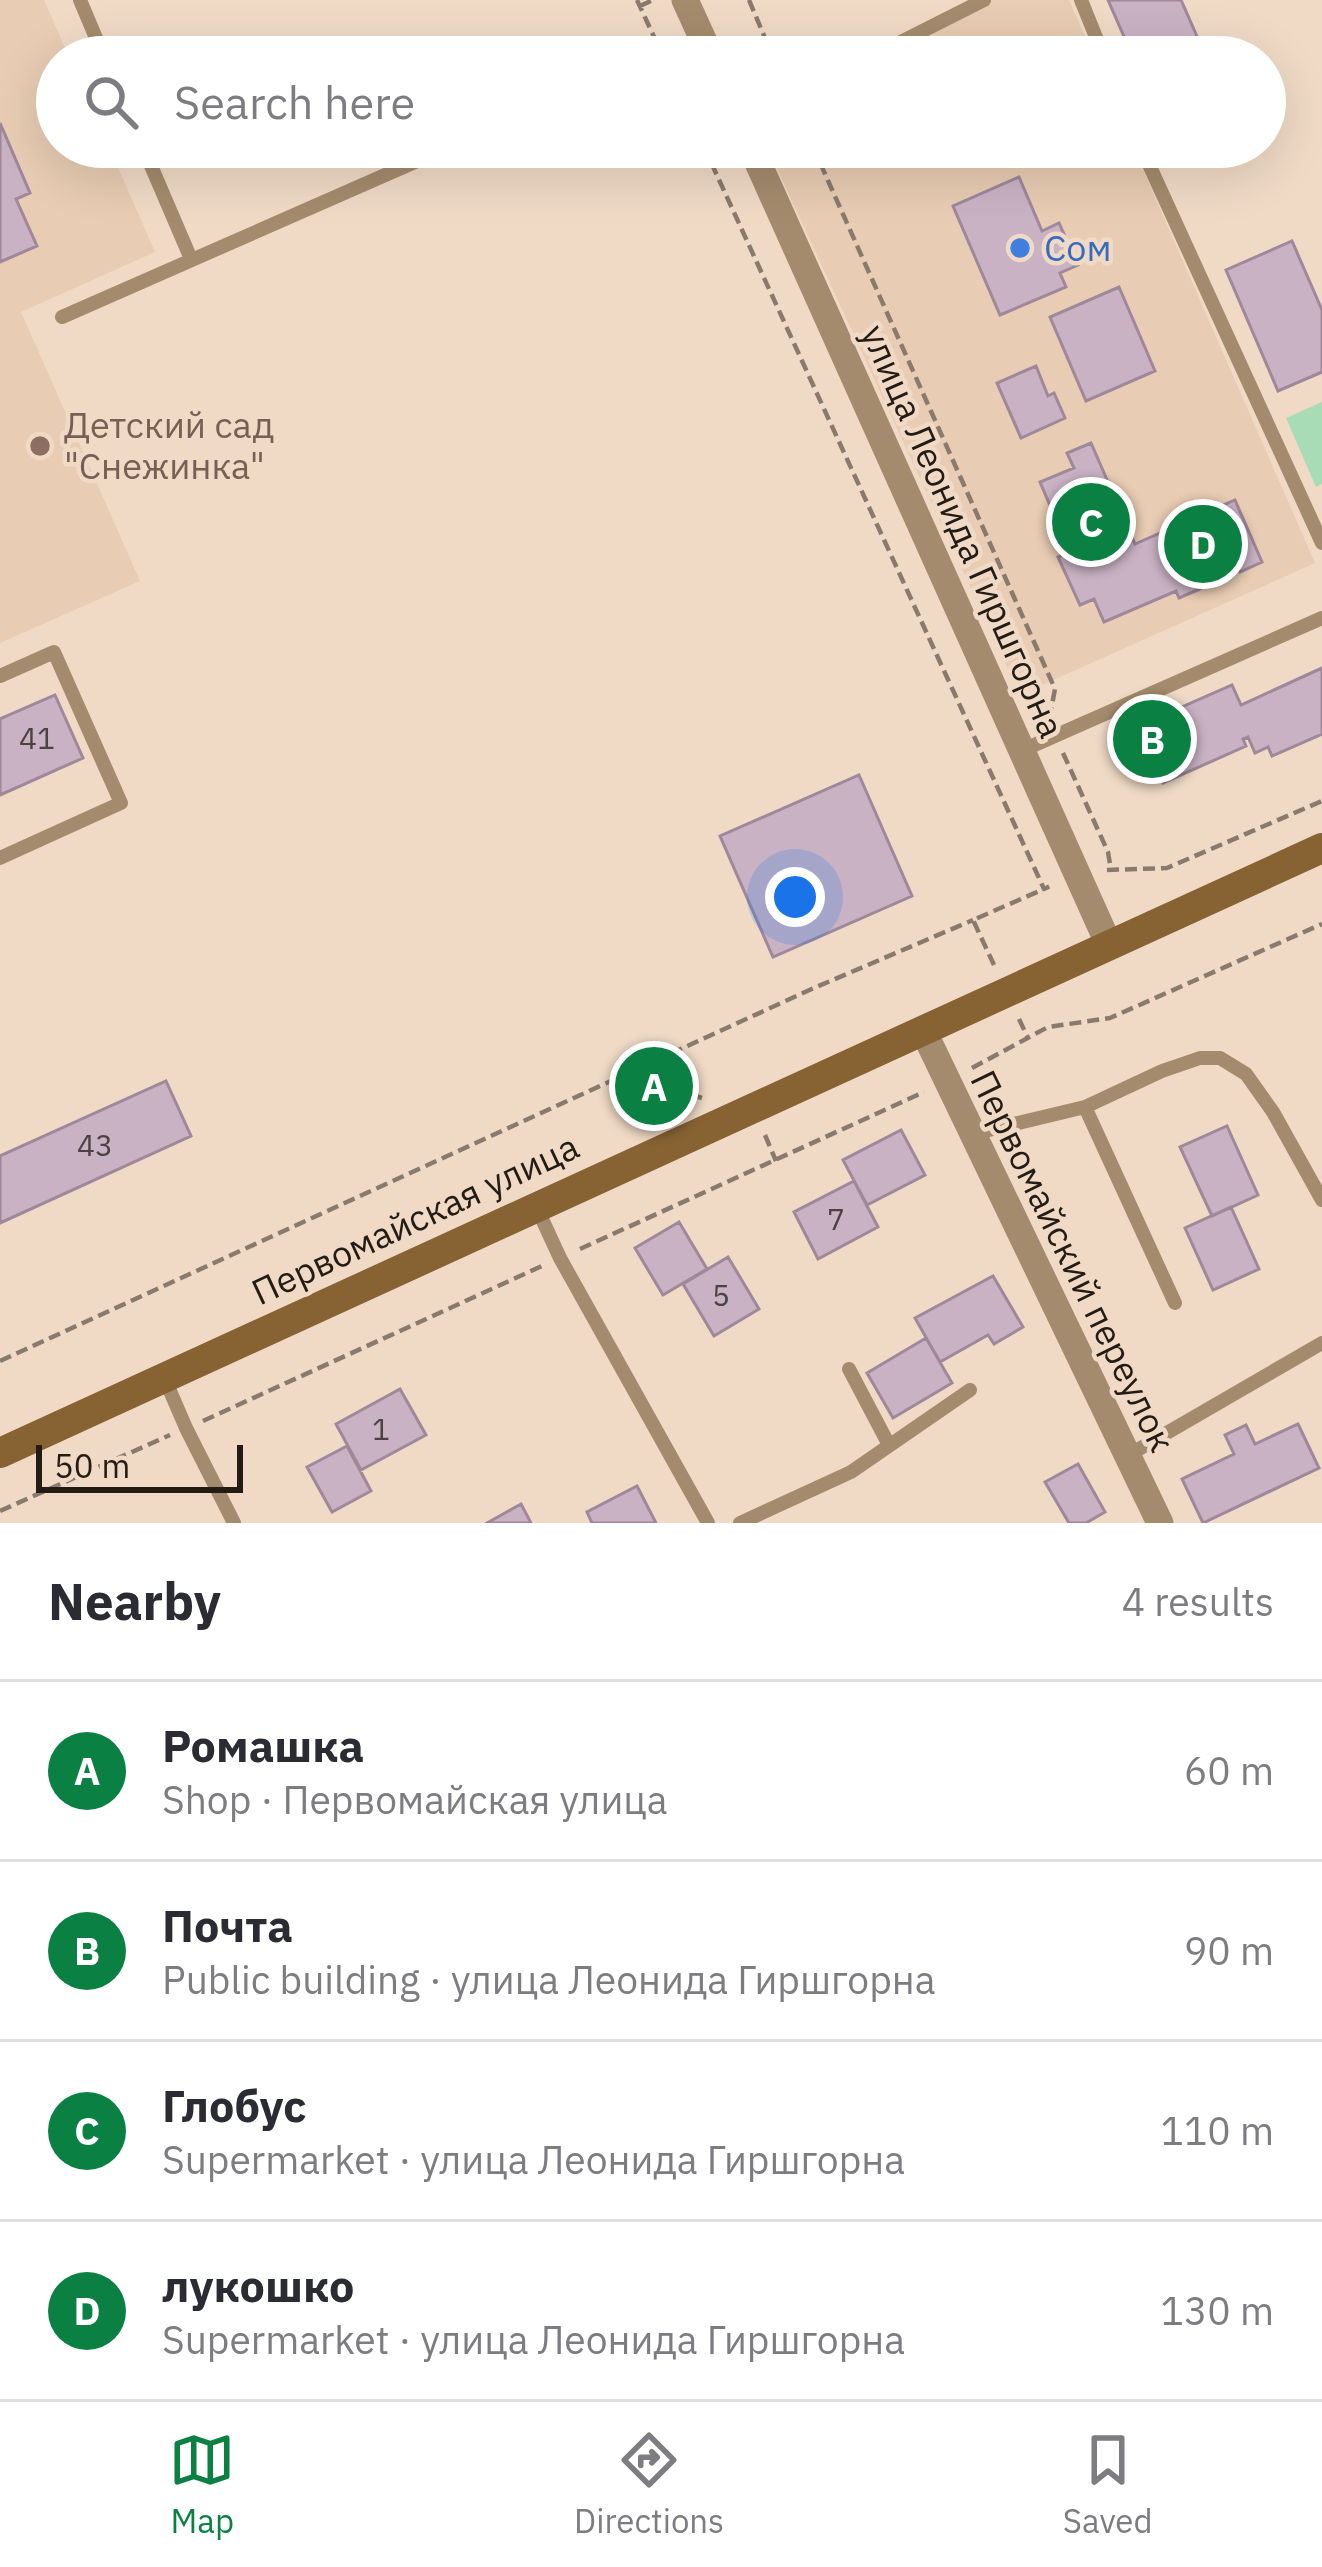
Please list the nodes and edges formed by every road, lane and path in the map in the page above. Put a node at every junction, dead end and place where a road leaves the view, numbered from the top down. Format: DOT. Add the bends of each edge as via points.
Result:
graph roads {
  1 [pos="80,0"];
  2 [pos="653,0"];
  3 [pos="685,0"];
  4 [pos="749,0"];
  5 [pos="984,0"];
  6 [pos="1081,0"];
  7 [pos="639,3"];
  8 [pos="95,36"];
  9 [pos="651,36"];
  10 [pos="702,36"];
  11 [pos="764,36"];
  12 [pos="913,36"];
  13 [pos="1096,36"];
  14 [pos="152,168"];
  15 [pos="401,168"];
  16 [pos="714,168"];
  17 [pos="760,168"];
  18 [pos="822,168"];
  19 [pos="1151,168"];
  20 [pos="191,259"];
  21 [pos="62,316"];
  22 [pos="1322,543"];
  23 [pos="1322,617"];
  24 [pos="0,676"];
  25 [pos="1056,736"];
  26 [pos="1023,750"];
  27 [pos="1322,801"];
  28 [pos="1322,848"];
  29 [pos="0,858"];
  30 [pos="1111,870"];
  31 [pos="1078,875"];
  32 [pos="1043,889"];
  33 [pos="974,920"];
  34 [pos="1322,924"];
  35 [pos="1109,945"];
  36 [pos="1007,992"];
  37 [pos="923,1030"];
  38 [pos="1028,1038"];
  39 [pos="675,1052"];
  40 [pos="614,1080"];
  41 [pos="946,1082"];
  42 [pos="696,1096"];
  43 [pos="709,1101"];
  44 [pos="1084,1107"];
  45 [pos="971,1134"];
  46 [pos="1322,1199"];
  47 [pos="536,1206"];
  48 [pos="560,1258"];
  49 [pos="1175,1303"];
  50 [pos="1322,1342"];
  51 [pos="0,1361"];
  52 [pos="849,1370"];
  53 [pos="164,1377"];
  54 [pos="970,1390"];
  55 [pos="186,1428"];
  56 [pos="889,1445"];
  57 [pos="0,1453"];
  58 [pos="1127,1456"];
  59 [pos="0,1510"];
  60 [pos="233,1523"];
  61 [pos="708,1523"];
  62 [pos="740,1523"];
  63 [pos="1160,1523"];
  1 -- 8 [label="lane"];
  2 -- 7 [label="path"];
  3 -- 10 [label="street"];
  4 -- 11 [label="path"];
  5 -- 12 [label="lane"];
  6 -- 13 [label="lane"];
  7 -- 9 [label="path"];
  14 -- 20 [label="lane"];
  15 -- 20 [label="lane"];
  16 -- 32 [label="path"];
  17 -- 26 [label="street, улица Леонида Гиршгорна"];
  18 -- 25 [label="path" via="1055,688 1049,719"];
  19 -- 22 [label="lane"];
  20 -- 21 [label="lane"];
  23 -- 25 [label="lane"];
  24 -- 29 [label="lane" via="54,652 121,803"];
  25 -- 26 [label="lane"];
  25 -- 30 [label="path"];
  26 -- 31 [label="street, улица Леонида Гиршгорна"];
  27 -- 30 [label="path" via="1167,868"];
  28 -- 35 [label="main road, Первомайская улица"];
  30 -- 31 [label="path"];
  31 -- 32 [label="path"];
  31 -- 35 [label="street, улица Леонида Гиршгорна"];
  32 -- 33 [label="path"];
  33 -- 36 [label="path"];
  33 -- 39 [label="path"];
  34 -- 38 [label="path" via="1110,1018"];
  35 -- 36 [label="main road, Первомайская улица"];
  36 -- 37 [label="main road, Первомайская улица"];
  36 -- 38 [label="path"];
  37 -- 41 [label="street, Первомайский переулок"];
  37 -- 47 [label="main road, Первомайская улица"];
  38 -- 41 [label="path"];
  39 -- 40 [label="path"];
  39 -- 42 [label="path"];
  40 -- 42 [label="path" via="635,1122"];
  40 -- 51 [label="path"];
  41 -- 45 [label="street, Первомайский переулок"];
  41 -- 48 [label="path"];
  42 -- 43 [label="path"];
  44 -- 45 [label="lane"];
  44 -- 46 [label="lane" via="1162,1071 1220,1058 1246,1074"];
  44 -- 49 [label="lane"];
  45 -- 58 [label="street, Первомайский переулок"];
  47 -- 48 [label="lane"];
  47 -- 53 [label="main road, Первомайская улица"];
  48 -- 55 [label="path"];
  48 -- 61 [label="lane"];
  50 -- 58 [label="lane"];
  52 -- 56 [label="lane"];
  53 -- 55 [label="lane"];
  53 -- 57 [label="main road, Первомайская улица"];
  54 -- 56 [label="lane"];
  55 -- 59 [label="path"];
  55 -- 60 [label="lane"];
  56 -- 62 [label="lane" via="851,1472"];
  58 -- 63 [label="street, Первомайский переулок"];
}
